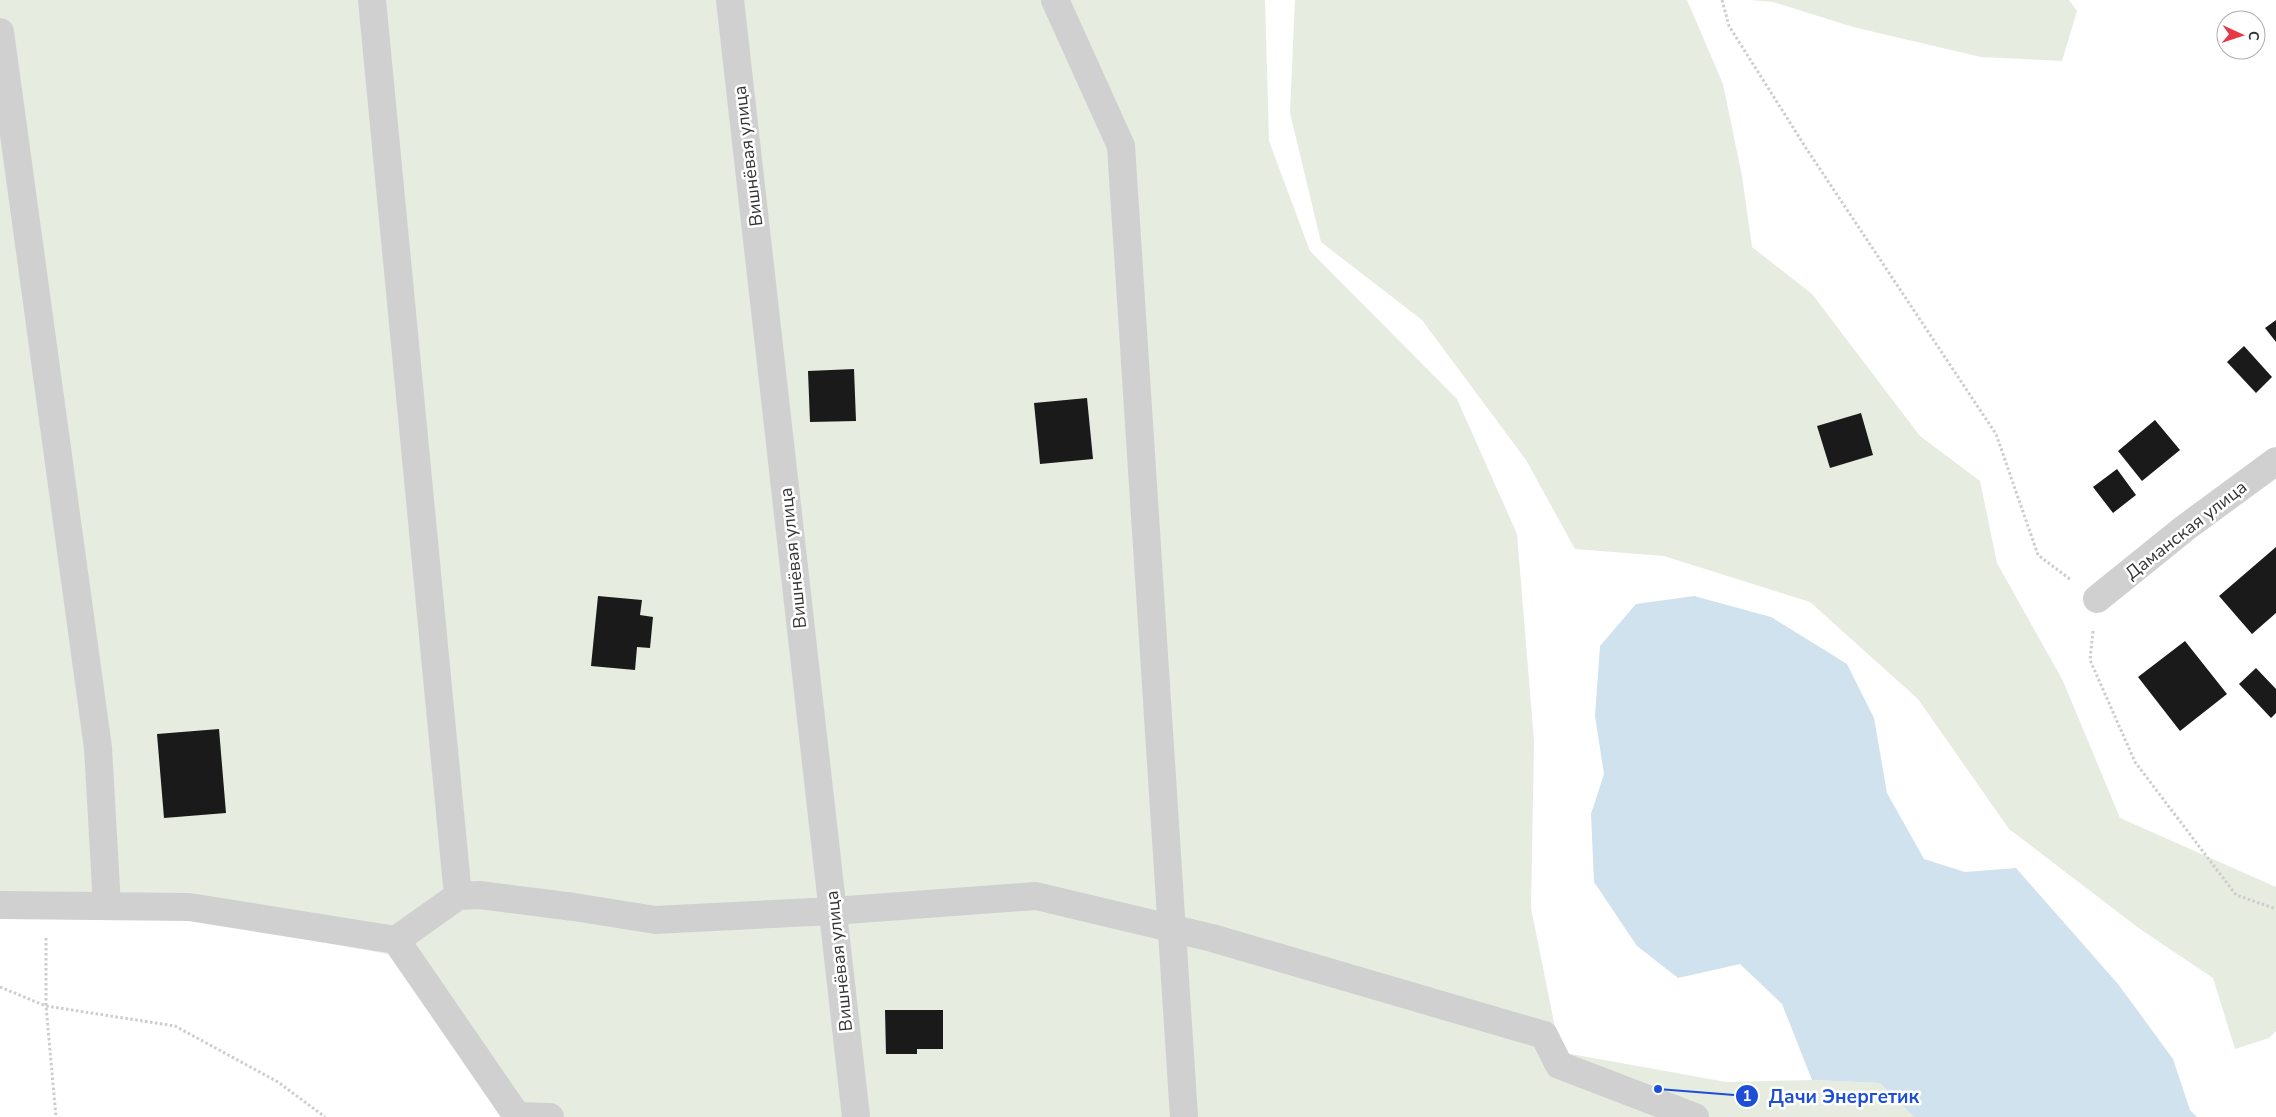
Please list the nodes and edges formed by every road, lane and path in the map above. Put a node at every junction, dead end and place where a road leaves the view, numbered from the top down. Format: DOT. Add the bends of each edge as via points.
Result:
graph roads {
  1 [pos="372,0"];
  2 [pos="730,0"];
  3 [pos="1055,0"];
  4 [pos="1722,0"];
  5 [pos="0,32"];
  6 [pos="2276,461"];
  7 [pos="2097,599"];
  8 [pos="458,896"];
  9 [pos="0,905"];
  10 [pos="46,905"];
  11 [pos="108,906"];
  12 [pos="2276,909"];
  13 [pos="833,911"];
  14 [pos="1172,928"];
  15 [pos="396,940"];
  16 [pos="0,988"];
  17 [pos="46,1006"];
  18 [pos="56,1117"];
  19 [pos="325,1117"];
  20 [pos="550,1117"];
  21 [pos="856,1117"];
  22 [pos="1184,1117"];
  23 [pos="1695,1117"];
  1 -- 8 [label="street"];
  2 -- 13 [label="street, Вишнёвая улица"];
  3 -- 14 [label="street" via="1121,146"];
  4 -- 7 [label="path" via="1729,26 1806,148 1996,434 2038,555"];
  5 -- 11 [label="street" via="98,748"];
  6 -- 7 [label="street, Даманская улица"];
  7 -- 12 [label="path" via="2090,660 2135,762 2236,895"];
  8 -- 13 [label="street" via="479,895 655,920"];
  8 -- 15 [label="street"];
  9 -- 10 [label="street"];
  10 -- 11 [label="street"];
  10 -- 17 [label="path"];
  11 -- 15 [label="street" via="189,907"];
  13 -- 14 [label="street" via="1036,896"];
  13 -- 21 [label="street, Вишнёвая улица"];
  14 -- 22 [label="street"];
  14 -- 23 [label="street" via="1544,1035 1559,1065"];
  15 -- 20 [label="street" via="517,1116"];
  16 -- 17 [label="path"];
  17 -- 18 [label="path"];
  17 -- 19 [label="path" via="175,1026 278,1082"];
}
